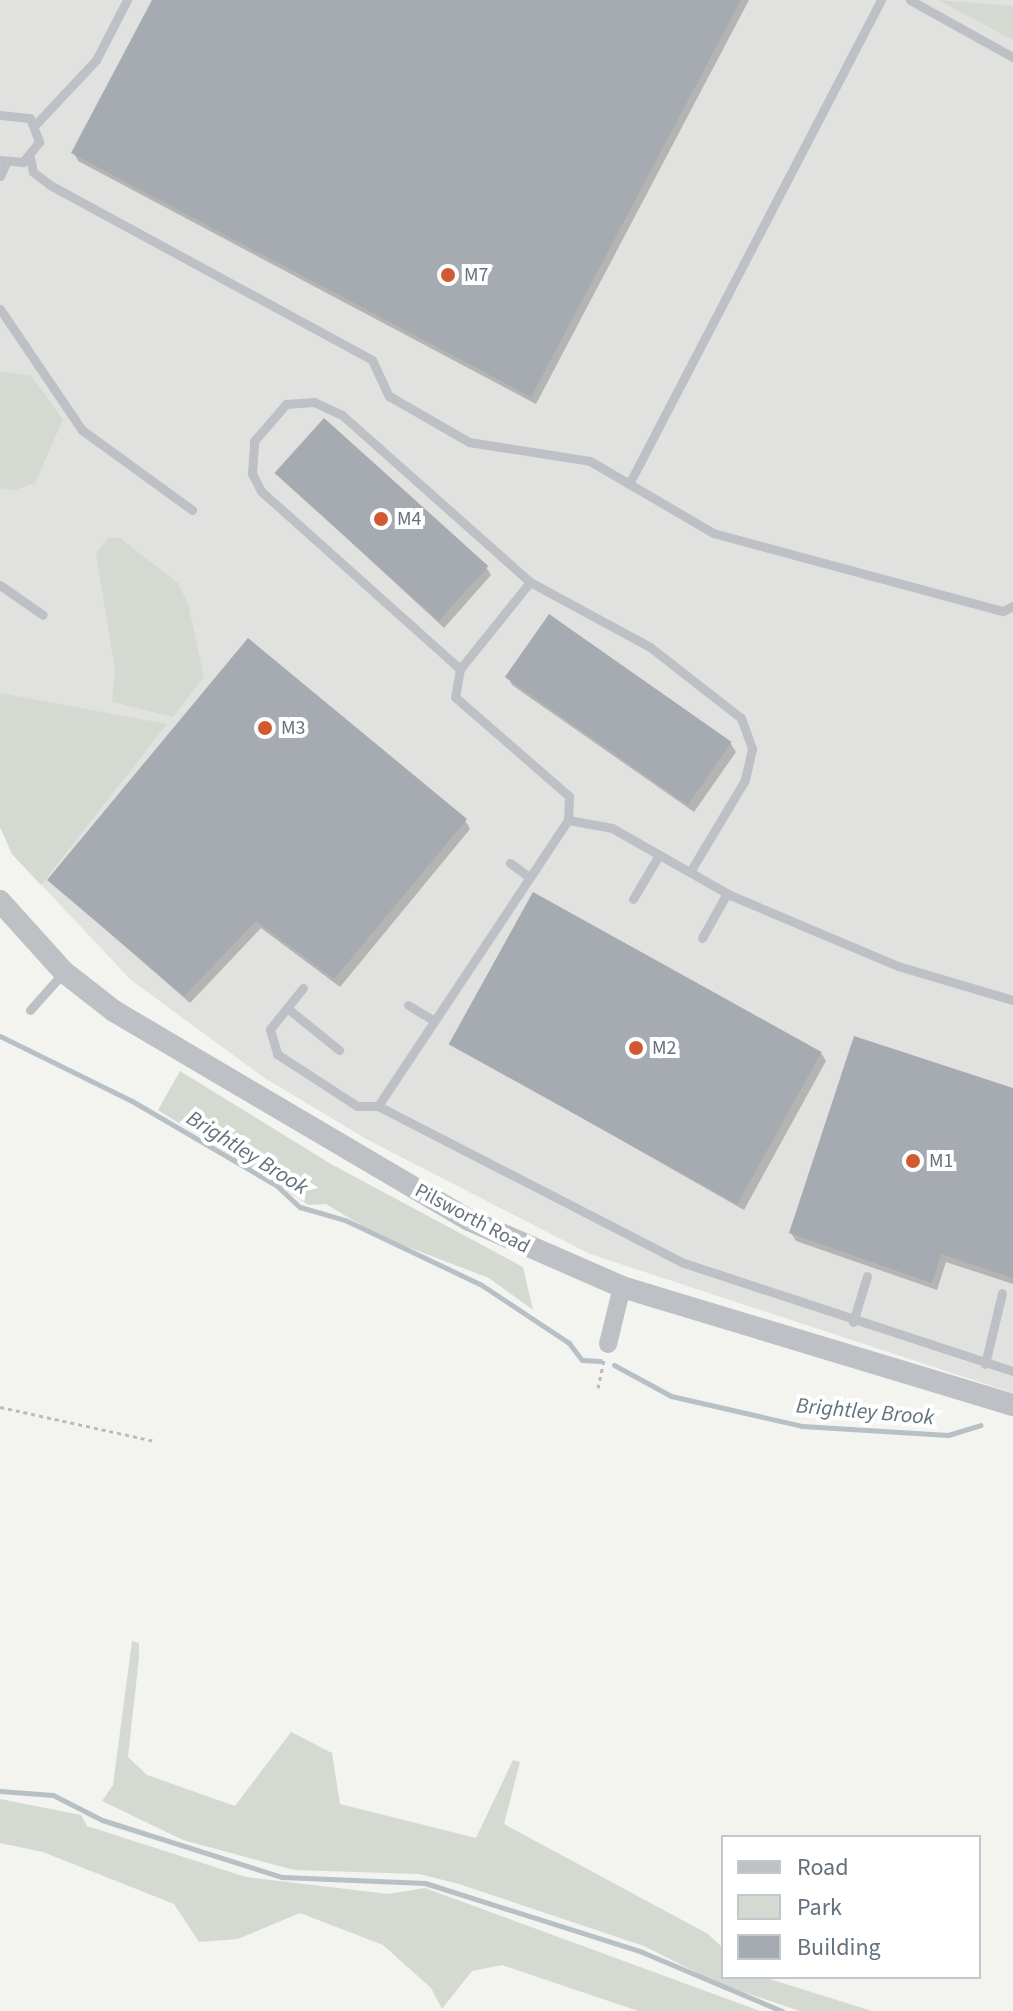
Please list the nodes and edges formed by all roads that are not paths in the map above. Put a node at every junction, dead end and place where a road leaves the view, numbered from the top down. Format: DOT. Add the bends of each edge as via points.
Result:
graph roads {
  1 [pos="127,0"];
  2 [pos="881,0"];
  3 [pos="910,0"];
  4 [pos="1013,57"];
  5 [pos="0,115"];
  6 [pos="35,125"];
  7 [pos="30,157"];
  8 [pos="3,162"];
  9 [pos="0,176"];
  10 [pos="0,309"];
  11 [pos="629,484"];
  12 [pos="192,510"];
  13 [pos="530,582"];
  14 [pos="0,585"];
  15 [pos="1013,606"];
  16 [pos="43,615"];
  17 [pos="460,669"];
  18 [pos="568,820"];
  19 [pos="659,855"];
  20 [pos="510,863"];
  21 [pos="690,872"];
  22 [pos="529,877"];
  23 [pos="727,893"];
  24 [pos="633,899"];
  25 [pos="0,901"];
  26 [pos="702,938"];
  27 [pos="64,972"];
  28 [pos="303,988"];
  29 [pos="1013,1000"];
  30 [pos="408,1005"];
  31 [pos="287,1008"];
  32 [pos="30,1010"];
  33 [pos="430,1018"];
  34 [pos="339,1050"];
  35 [pos="378,1106"];
  36 [pos="867,1276"];
  37 [pos="622,1287"];
  38 [pos="1002,1293"];
  39 [pos="853,1322"];
  40 [pos="608,1344"];
  41 [pos="985,1364"];
  42 [pos="1013,1371"];
  43 [pos="1013,1405"];
  1 -- 6 [label="lane" via="96,60"];
  2 -- 11 [label="lane"];
  3 -- 4 [label="lane"];
  5 -- 6 [label="lane" via="22,113"];
  6 -- 7 [label="lane" via="39,142"];
  7 -- 8 [label="lane"];
  7 -- 11 [label="lane" via="33,172 50,185 372,360 389,396 469,442 590,461"];
  8 -- 9 [label="lane"];
  10 -- 12 [label="lane" via="82,430"];
  11 -- 15 [label="lane" via="713,533 1003,611"];
  13 -- 17 [label="lane"];
  13 -- 17 [label="lane" via="327,405 286,404 262,427 251,457 261,491"];
  13 -- 21 [label="lane" via="650,647 747,726 752,749 745,780"];
  14 -- 16 [label="lane"];
  17 -- 18 [label="lane" via="455,697 569,796"];
  18 -- 19 [label="lane" via="612,828"];
  18 -- 22 [label="lane"];
  19 -- 21 [label="lane"];
  19 -- 24 [label="lane"];
  20 -- 22 [label="lane"];
  21 -- 23 [label="lane"];
  22 -- 33 [label="lane"];
  23 -- 26 [label="lane"];
  23 -- 29 [label="lane" via="898,966"];
  25 -- 27 [label="street, Pilsworth Road"];
  27 -- 32 [label="lane"];
  27 -- 37 [label="street, Pilsworth Road" via="157,1040 469,1220"];
  28 -- 31 [label="lane"];
  30 -- 33 [label="lane"];
  31 -- 34 [label="lane"];
  31 -- 35 [label="lane" via="270,1029 277,1054 357,1106"];
  33 -- 35 [label="lane"];
  35 -- 39 [label="lane" via="684,1263"];
  36 -- 39 [label="lane"];
  37 -- 40 [label="street"];
  37 -- 43 [label="street, Pilsworth Road"];
  38 -- 41 [label="lane"];
  39 -- 41 [label="lane"];
  41 -- 42 [label="lane"];
}
